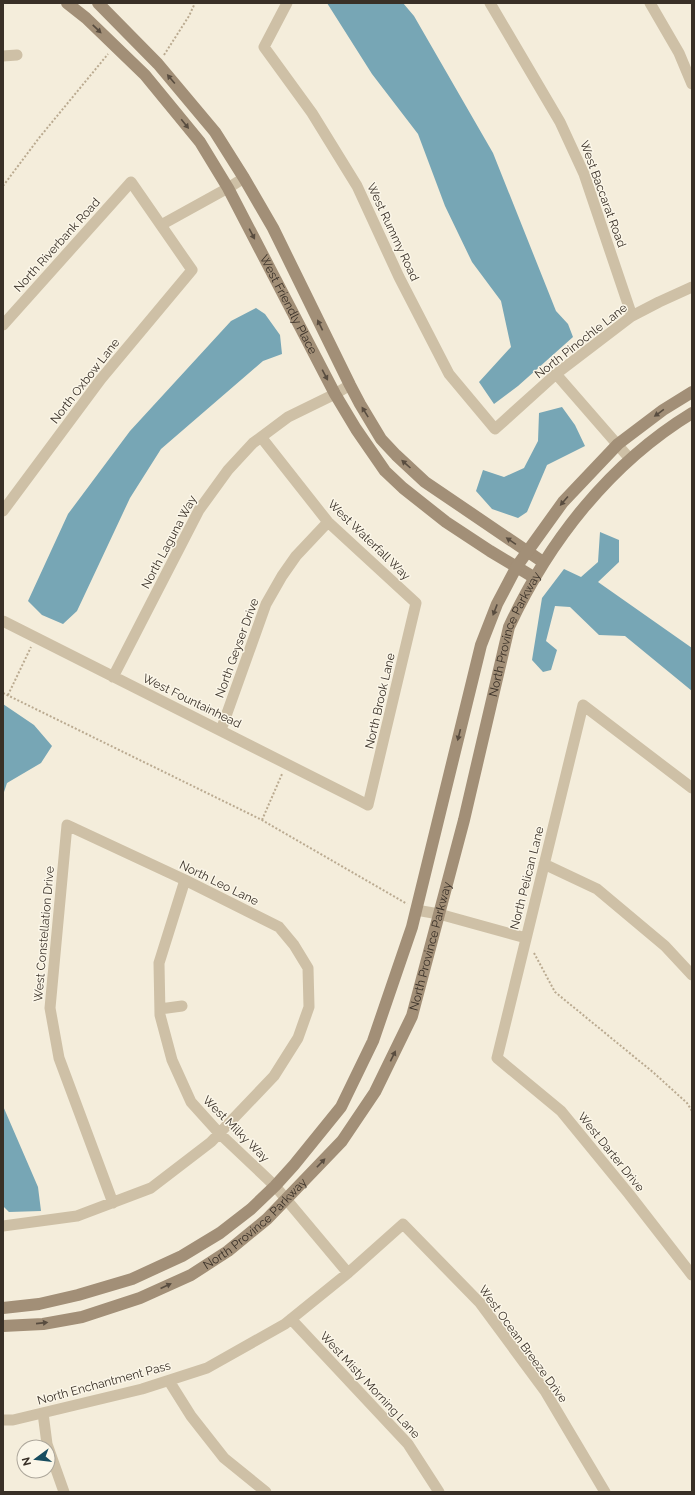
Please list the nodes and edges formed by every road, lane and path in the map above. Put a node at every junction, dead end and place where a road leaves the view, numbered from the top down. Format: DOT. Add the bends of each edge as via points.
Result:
graph roads {
  1 [pos="67,3"];
  2 [pos="98,3"];
  3 [pos="195,3"];
  4 [pos="287,3"];
  5 [pos="490,3"];
  6 [pos="650,3"];
  7 [pos="115,46"];
  8 [pos="17,55"];
  9 [pos="3,56"];
  10 [pos="158,64"];
  11 [pos="692,84"];
  12 [pos="244,178"];
  13 [pos="3,186"];
  14 [pos="228,188"];
  15 [pos="161,225"];
  16 [pos="692,287"];
  17 [pos="632,316"];
  18 [pos="3,325"];
  19 [pos="556,374"];
  20 [pos="350,385"];
  21 [pos="692,392"];
  22 [pos="335,394"];
  23 [pos="692,413"];
  24 [pos="495,429"];
  25 [pos="261,437"];
  26 [pos="618,444"];
  27 [pos="630,459"];
  28 [pos="3,511"];
  29 [pos="328,522"];
  30 [pos="527,551"];
  31 [pos="543,562"];
  32 [pos="517,566"];
  33 [pos="535,578"];
  34 [pos="416,603"];
  35 [pos="3,621"];
  36 [pos="35,638"];
  37 [pos="113,677"];
  38 [pos="3,693"];
  39 [pos="8,695"];
  40 [pos="220,730"];
  41 [pos="287,764"];
  42 [pos="692,788"];
  43 [pos="368,806"];
  44 [pos="262,820"];
  45 [pos="66,825"];
  46 [pos="544,864"];
  47 [pos="185,880"];
  48 [pos="416,910"];
  49 [pos="439,914"];
  50 [pos="526,938"];
  51 [pos="692,975"];
  52 [pos="182,1006"];
  53 [pos="160,1009"];
  54 [pos="497,1058"];
  55 [pos="692,1111"];
  56 [pos="219,1134"];
  57 [pos="281,1192"];
  58 [pos="113,1203"];
  59 [pos="403,1224"];
  60 [pos="3,1226"];
  61 [pos="348,1273"];
  62 [pos="692,1275"];
  63 [pos="3,1308"];
  64 [pos="291,1319"];
  65 [pos="3,1326"];
  66 [pos="170,1381"];
  67 [pos="43,1413"];
  68 [pos="3,1420"];
  69 [pos="64,1492"];
  70 [pos="266,1492"];
  71 [pos="439,1492"];
  72 [pos="605,1492"];
  1 -- 7 [label="street, West Friendly Place, one-way"];
  2 -- 10 [label="street, West Friendly Place"];
  3 -- 10 [label="path"];
  4 -- 24 [label="street, West Rummy Road" via="264,47 312,113 357,186 448,374"];
  5 -- 17 [label="street, West Baccarat Road" via="560,122 584,174"];
  6 -- 11 [label="street" via="679,53"];
  7 -- 13 [label="path"];
  7 -- 14 [label="street, West Friendly Place, one-way" via="145,75 200,142"];
  8 -- 9 [label="street"];
  12 -- 10 [label="street, West Friendly Place, one-way" via="215,132"];
  12 -- 14 [label="street"];
  20 -- 12 [label="street, West Friendly Place, one-way" via="273,228"];
  14 -- 15 [label="street"];
  14 -- 22 [label="street, West Friendly Place, one-way"];
  15 -- 18 [label="street, North Riverbank Road" via="131,182"];
  15 -- 28 [label="street, North Oxbow Lane" via="192,270 101,379"];
  16 -- 17 [label="street, North Pinochle Lane"];
  17 -- 19 [label="street, North Pinochle Lane"];
  19 -- 24 [label="street, North Pinochle Lane"];
  19 -- 26 [label="street"];
  20 -- 22 [label="street, North Laguna Way"];
  30 -- 20 [label="street, West Friendly Place, one-way" via="425,482 396,455 381,439"];
  21 -- 26 [label="street, North Province Parkway, one-way"];
  22 -- 25 [label="street, North Laguna Way" via="288,417"];
  22 -- 32 [label="street, West Friendly Place" via="356,429 394,480 446,522"];
  23 -- 27 [label="street, North Province Parkway"];
  25 -- 29 [label="street, West Waterfall Way"];
  25 -- 37 [label="street, North Laguna Way" via="228,470 199,510"];
  26 -- 27 [label="street"];
  26 -- 30 [label="street, North Province Parkway, one-way" via="563,502"];
  27 -- 31 [label="street, North Province Parkway" via="579,514"];
  29 -- 34 [label="street, West Waterfall Way"];
  29 -- 40 [label="street, North Geyser Drive" via="296,556 266,604"];
  30 -- 31 [label="street, West Friendly Place"];
  30 -- 32 [label="street, North Province Parkway"];
  31 -- 33 [label="street, North Province Parkway"];
  32 -- 33 [label="street, West Friendly Place"];
  32 -- 48 [label="street, North Province Parkway, one-way" via="497,604 481,645"];
  33 -- 49 [label="street, North Province Parkway" via="508,627 464,820"];
  34 -- 43 [label="street, North Brook Lane"];
  35 -- 36 [label="street, West Fountainhead"];
  36 -- 37 [label="street, West Fountainhead"];
  36 -- 39 [label="path"];
  37 -- 40 [label="street, West Fountainhead"];
  38 -- 39 [label="path"];
  39 -- 44 [label="path"];
  40 -- 41 [label="street, West Fountainhead"];
  41 -- 43 [label="street, West Fountainhead"];
  41 -- 44 [label="path"];
  42 -- 46 [label="street, North Pelican Lane" via="583,705"];
  44 -- 48 [label="path"];
  45 -- 47 [label="street, North Leo Lane"];
  45 -- 58 [label="street, West Constellation Drive" via="50,1008 59,1058"];
  46 -- 50 [label="street, North Pelican Lane"];
  46 -- 51 [label="street" via="597,889 665,946"];
  47 -- 53 [label="street, West Milky Way" via="159,963"];
  47 -- 56 [label="street, North Leo Lane" via="279,927 294,944 308,968 309,1007 298,1038 274,1076"];
  48 -- 49 [label="street"];
  48 -- 57 [label="street, North Province Parkway" via="373,1041 341,1107"];
  49 -- 50 [label="street"];
  57 -- 49 [label="street, North Province Parkway, one-way" via="342,1141 375,1092 412,1016"];
  50 -- 54 [label="street, North Pelican Lane"];
  50 -- 55 [label="path" via="554,992 654,1073 687,1103"];
  52 -- 53 [label="street"];
  53 -- 56 [label="street, West Milky Way" via="172,1060 191,1102"];
  54 -- 62 [label="street, West Darter Drive" via="561,1111"];
  56 -- 57 [label="street, West Milky Way"];
  56 -- 58 [label="street" via="151,1188"];
  57 -- 61 [label="street, West Milky Way"];
  57 -- 63 [label="street, North Province Parkway" via="251,1209 220,1233 182,1256 132,1279 39,1304"];
  65 -- 57 [label="street, North Province Parkway, one-way" via="43,1324 82,1317 140,1298 191,1275 228,1251 267,1219"];
  58 -- 60 [label="street" via="77,1216"];
  59 -- 61 [label="street, North Enchantment Pass"];
  59 -- 72 [label="street, West Ocean Breeze Drive" via="480,1303 545,1392"];
  61 -- 64 [label="street, North Enchantment Pass"];
  64 -- 66 [label="street, North Enchantment Pass" via="207,1368"];
  64 -- 71 [label="street, West Misty Morning Lane" via="408,1444"];
  66 -- 67 [label="street, North Enchantment Pass"];
  66 -- 70 [label="street" via="192,1416 224,1458"];
  67 -- 68 [label="street, North Enchantment Pass"];
  67 -- 69 [label="street" via="47,1444"];
}
